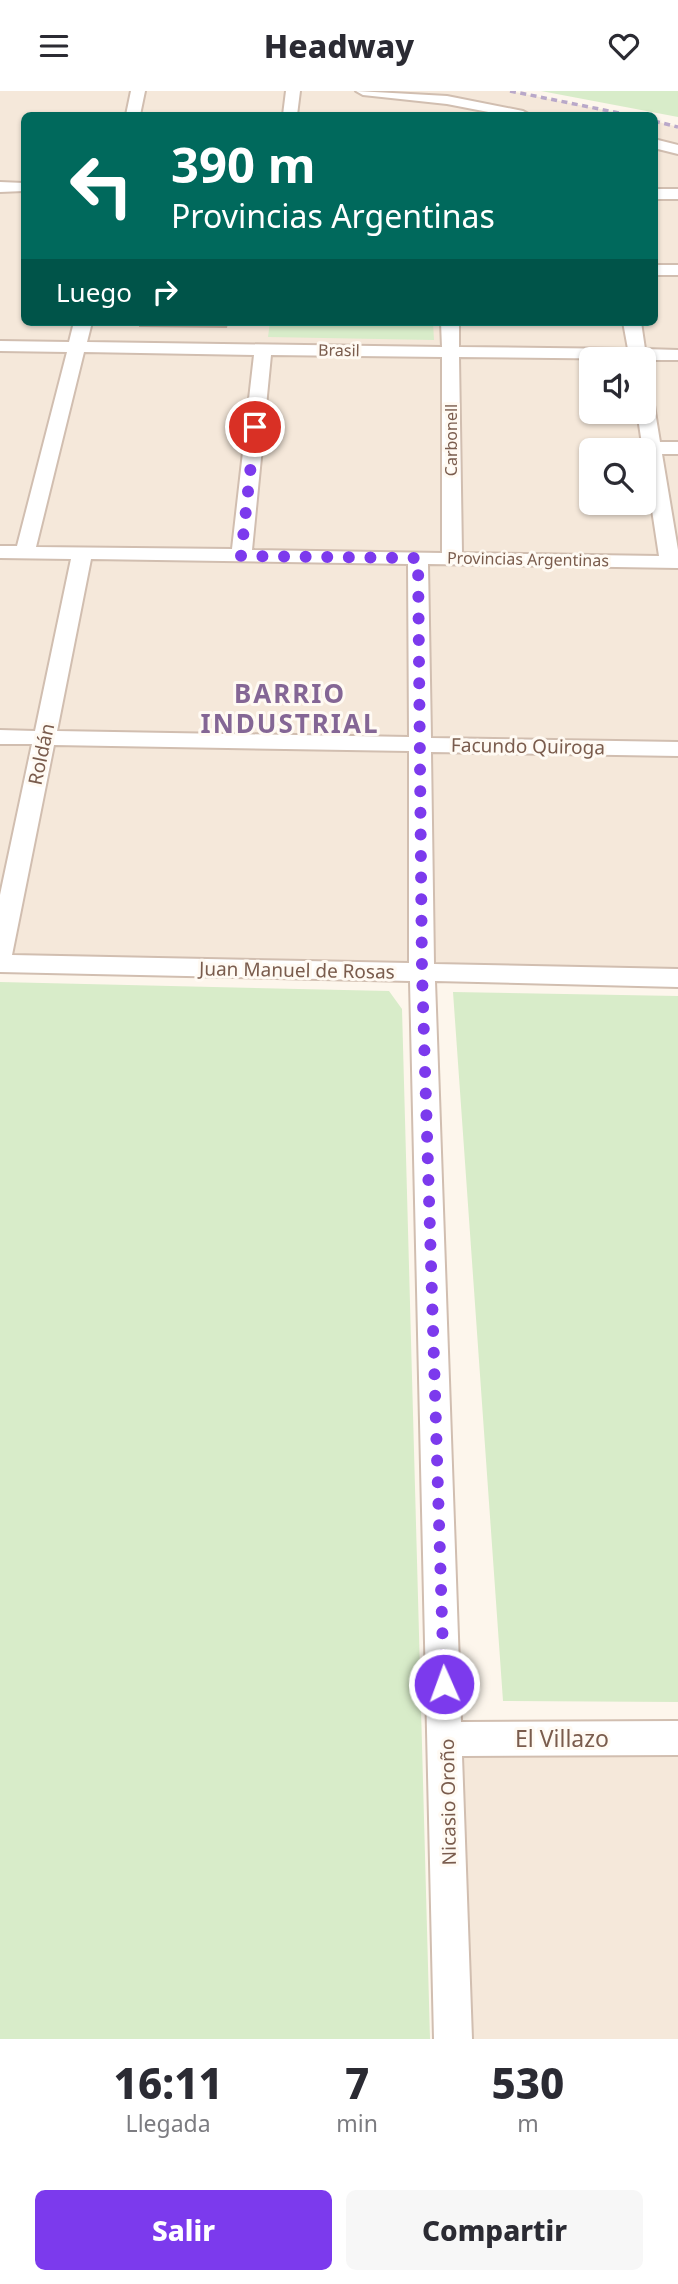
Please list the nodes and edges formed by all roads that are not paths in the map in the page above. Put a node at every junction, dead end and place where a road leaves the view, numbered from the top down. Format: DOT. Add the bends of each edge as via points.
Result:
graph roads {
  1 [pos="138,91"];
  2 [pos="293,91"];
  3 [pos="363,91"];
  4 [pos="461,91"];
  5 [pos="447,100"];
  6 [pos="134,112"];
  7 [pos="290,112"];
  8 [pos="447,112"];
  9 [pos="508,112"];
  10 [pos="658,144"];
  11 [pos="678,150"];
  12 [pos="0,187"];
  13 [pos="21,187"];
  14 [pos="658,194"];
  15 [pos="678,194"];
  16 [pos="658,270"];
  17 [pos="678,270"];
  18 [pos="82,326"];
  19 [pos="450,326"];
  20 [pos="633,326"];
  21 [pos="0,346"];
  22 [pos="77,347"];
  23 [pos="636,347"];
  24 [pos="263,349"];
  25 [pos="451,352"];
  26 [pos="579,355"];
  27 [pos="678,355"];
  28 [pos="656,356"];
  29 [pos="656,448"];
  30 [pos="678,448"];
  31 [pos="656,469"];
  32 [pos="0,552"];
  33 [pos="25,552"];
  34 [pos="82,553"];
  35 [pos="241,556"];
  36 [pos="418,558"];
  37 [pos="452,558"];
  38 [pos="674,562"];
  39 [pos="0,737"];
  40 [pos="44,737"];
  41 [pos="419,744"];
  42 [pos="678,749"];
  43 [pos="0,954"];
  44 [pos="0,963"];
  45 [pos="422,972"];
  46 [pos="678,978"];
  47 [pos="678,1738"];
  48 [pos="446,1739"];
  49 [pos="453,2039"];
  1 -- 6 [label="street"];
  2 -- 7 [label="street"];
  3 -- 5 [label="street"];
  4 -- 5 [label="street"];
  5 -- 8 [label="street"];
  5 -- 9 [label="street"];
  10 -- 11 [label="street"];
  12 -- 13 [label="street"];
  14 -- 15 [label="street"];
  16 -- 17 [label="street"];
  18 -- 22 [label="street"];
  19 -- 25 [label="street, Carbonell"];
  20 -- 23 [label="street"];
  21 -- 22 [label="street, Brasil"];
  22 -- 24 [label="street, Brasil"];
  22 -- 33 [label="street"];
  24 -- 25 [label="street, Brasil"];
  24 -- 35 [label="street"];
  25 -- 26 [label="street, Brasil"];
  25 -- 37 [label="street, Carbonell"];
  27 -- 28 [label="street, Brasil"];
  29 -- 30 [label="street"];
  31 -- 38 [label="street"];
  32 -- 33 [label="street, Provincias Argentinas"];
  33 -- 34 [label="street, Provincias Argentinas"];
  34 -- 35 [label="street, Provincias Argentinas"];
  34 -- 40 [label="street, Roldán"];
  35 -- 36 [label="street, Provincias Argentinas"];
  36 -- 37 [label="street, Provincias Argentinas"];
  36 -- 41 [label="street, Nicasio Oroño"];
  37 -- 38 [label="street, Provincias Argentinas"];
  39 -- 40 [label="street, Facundo Quiroga"];
  40 -- 41 [label="street, Facundo Quiroga"];
  40 -- 43 [label="street, Roldán"];
  41 -- 42 [label="street, Facundo Quiroga"];
  41 -- 45 [label="street, Nicasio Oroño"];
  44 -- 45 [label="street, Juan Manuel de Rosas"];
  45 -- 46 [label="street, Juan Manuel de Rosas"];
  45 -- 48 [label="street, Nicasio Oroño"];
  47 -- 48 [label="street, El Villazo"];
  48 -- 49 [label="street, Nicasio Oroño"];
}
